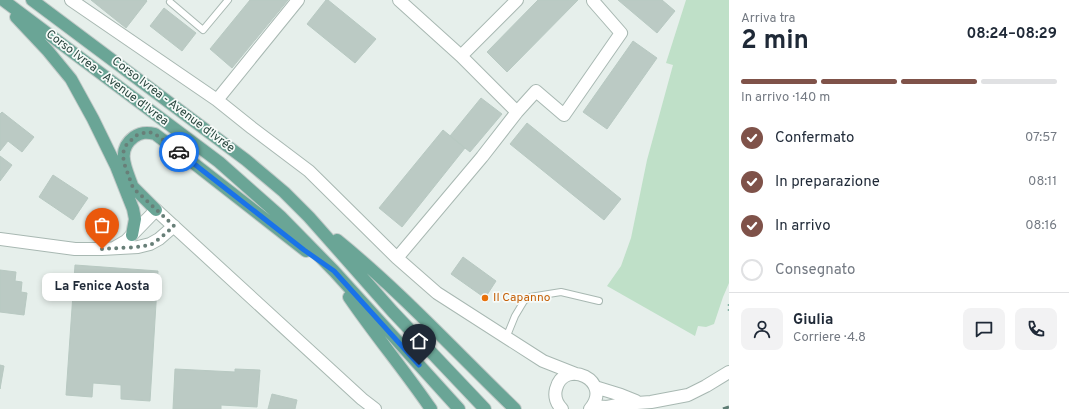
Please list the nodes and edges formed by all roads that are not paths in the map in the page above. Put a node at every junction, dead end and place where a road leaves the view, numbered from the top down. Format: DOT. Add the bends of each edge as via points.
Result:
graph roads {
  1 [pos="1,0"];
  2 [pos="32,0"];
  3 [pos="71,0"];
  4 [pos="228,0"];
  5 [pos="298,0"];
  6 [pos="399,0"];
  7 [pos="517,0"];
  8 [pos="594,0"];
  9 [pos="170,2"];
  10 [pos="461,56"];
  11 [pos="217,100"];
  12 [pos="517,112"];
  13 [pos="116,166"];
  14 [pos="133,188"];
  15 [pos="156,210"];
  16 [pos="309,217"];
  17 [pos="174,226"];
  18 [pos="132,234"];
  19 [pos="0,239"];
  20 [pos="114,248"];
  21 [pos="397,258"];
  22 [pos="334,271"];
  23 [pos="599,301"];
  24 [pos="506,338"];
  25 [pos="543,361"];
  26 [pos="727,372"];
  27 [pos="576,374"];
  28 [pos="558,383"];
  29 [pos="595,387"];
  30 [pos="639,402"];
  31 [pos="428,404"];
  32 [pos="455,404"];
  33 [pos="557,405"];
  34 [pos="592,407"];
  35 [pos="375,409"];
  36 [pos="485,409"];
  37 [pos="515,409"];
  1 -- 13 [label="main road" via="71,79"];
  1 -- 22 [label="main road, Corso Ivrea - Avenue d'Ivrea" via="219,162 280,216"];
  2 -- 16 [label="main road, Corso Ivrea - Avenue d'Ivrée" via="246,160"];
  3 -- 11 [label="street"];
  4 -- 9 [label="lane" via="203,30"];
  5 -- 11 [label="street"];
  6 -- 10 [label="street"];
  7 -- 10 [label="street"];
  8 -- 12 [label="street" via="621,33 564,115 536,91"];
  10 -- 12 [label="street"];
  11 -- 21 [label="street" via="309,171"];
  12 -- 21 [label="street"];
  13 -- 14 [label="main road"];
  13 -- 18 [label="main road" via="133,209"];
  14 -- 15 [label="main road"];
  14 -- 22 [label="main road" via="124,163 124,149 137,135 149,132 155,134"];
  15 -- 17 [label="street"];
  15 -- 18 [label="street"];
  16 -- 36 [label="main road" via="393,312"];
  16 -- 37 [label="main road" via="363,261 406,301"];
  17 -- 20 [label="street" via="150,244"];
  17 -- 35 [label="street"];
  18 -- 20 [label="street"];
  19 -- 20 [label="street" via="75,249"];
  21 -- 24 [label="street" via="437,293"];
  22 -- 31 [label="main road" via="358,310"];
  22 -- 32 [label="main road"];
  23 -- 24 [label="lane" via="561,292 530,296 515,316"];
  24 -- 25 [label="street"];
  25 -- 27 [label="street"];
  25 -- 28 [label="street"];
  26 -- 30 [label="street" via="688,395"];
  27 -- 28 [label="street" via="570,374"];
  27 -- 29 [label="street" via="589,378"];
  28 -- 33 [label="street" via="555,392"];
  29 -- 30 [label="street"];
  29 -- 34 [label="street" via="596,397"];
  30 -- 34 [label="street"];
}
